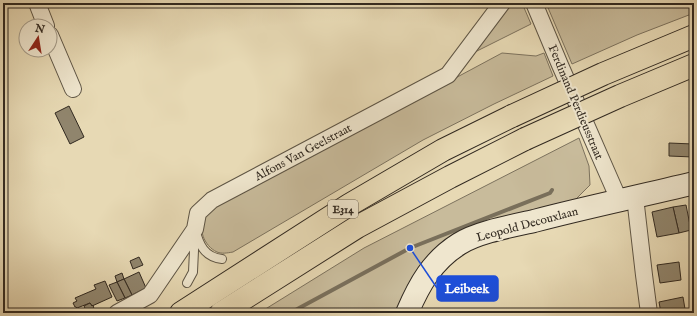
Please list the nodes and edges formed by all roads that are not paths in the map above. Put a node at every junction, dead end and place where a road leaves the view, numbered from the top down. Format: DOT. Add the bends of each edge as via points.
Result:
graph roads {
  1 [pos="37,3"];
  2 [pos="502,3"];
  3 [pos="534,3"];
  4 [pos="43,18"];
  5 [pos="694,36"];
  6 [pos="58,54"];
  7 [pos="694,66"];
  8 [pos="73,89"];
  9 [pos="694,183"];
  10 [pos="627,198"];
  11 [pos="195,229"];
  12 [pos="222,259"];
  13 [pos="187,283"];
  14 [pos="117,313"];
  15 [pos="181,313"];
  16 [pos="221,313"];
  17 [pos="408,313"];
  18 [pos="649,313"];
  1 -- 4 [label="street"];
  2 -- 11 [label="street, Alfons Van Geelstraat" via="448,75 212,200 198,213"];
  3 -- 10 [label="street, Ferdinand Perdieusstraat" via="560,65"];
  5 -- 15 [label="highway, E314, bridge" via="603,74 443,150 349,205"];
  6 -- 8 [label="street"];
  7 -- 16 [label="highway, E314, bridge" via="524,139 450,177 357,227"];
  9 -- 10 [label="street, Leopold Decouxlaan"];
  10 -- 17 [label="street, Leopold Decouxlaan" via="487,232 459,244 432,266 416,291"];
  10 -- 18 [label="street, Ferdinand Perdieusstraat"];
  11 -- 12 [label="lane" via="206,253 213,258"];
  11 -- 13 [label="lane" via="193,272"];
  11 -- 14 [label="street, Alfons Van Geelstraat" via="150,295"];
}
